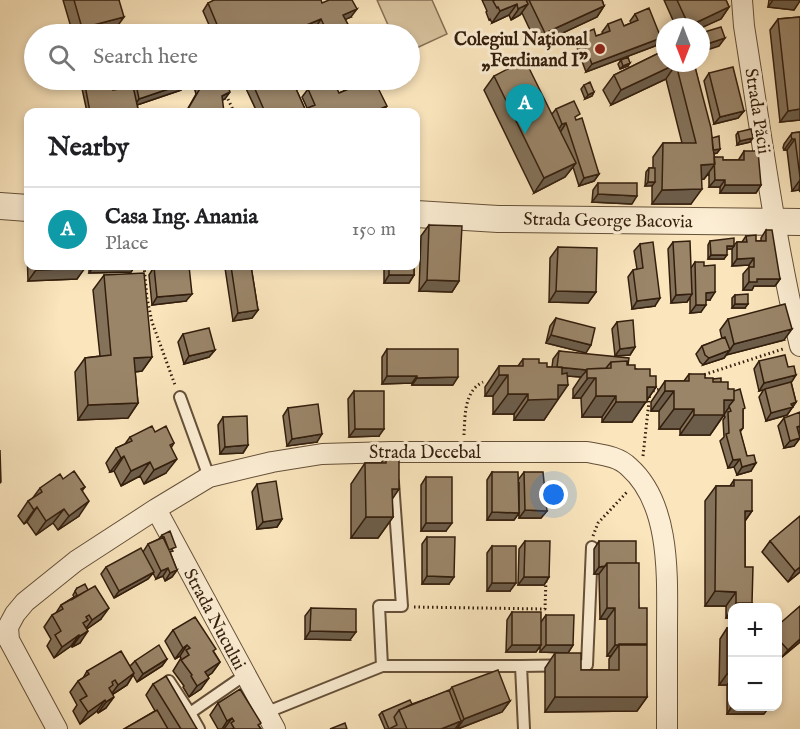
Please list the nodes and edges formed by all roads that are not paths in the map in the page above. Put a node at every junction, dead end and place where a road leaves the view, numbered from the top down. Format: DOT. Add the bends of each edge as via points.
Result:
graph roads {
  1 [pos="742,0"];
  2 [pos="0,206"];
  3 [pos="24,208"];
  4 [pos="420,214"];
  5 [pos="788,222"];
  6 [pos="800,345"];
  7 [pos="180,397"];
  8 [pos="392,463"];
  9 [pos="209,477"];
  10 [pos="156,509"];
  11 [pos="592,547"];
  12 [pos="4,626"];
  13 [pos="382,666"];
  14 [pos="520,666"];
  15 [pos="245,675"];
  16 [pos="169,681"];
  17 [pos="190,713"];
  18 [pos="270,721"];
  19 [pos="57,729"];
  20 [pos="199,729"];
  21 [pos="524,729"];
  22 [pos="667,729"];
  1 -- 5 [label="street, Strada Păcii" via="744,26"];
  2 -- 3 [label="street"];
  4 -- 5 [label="street, Strada George Bacovia" via="498,219"];
  5 -- 6 [label="street, Strada Păcii"];
  7 -- 9 [label="lane"];
  8 -- 9 [label="street, Strada Decebal" via="322,454"];
  8 -- 13 [label="lane" via="402,606 379,606"];
  8 -- 22 [label="street, Strada Decebal" via="462,452 586,452 614,457 628,465 641,478 654,505 665,548"];
  9 -- 10 [label="street, Strada Decebal"];
  10 -- 12 [label="street, Strada Decebal" via="67,568 25,602"];
  10 -- 15 [label="street, Strada Nucului"];
  11 -- 14 [label="lane" via="587,665"];
  12 -- 19 [label="street"];
  13 -- 14 [label="lane"];
  13 -- 18 [label="lane"];
  14 -- 21 [label="lane"];
  15 -- 17 [label="lane"];
  15 -- 18 [label="street, Strada Nucului"];
  16 -- 17 [label="lane"];
  17 -- 20 [label="lane"];
}
